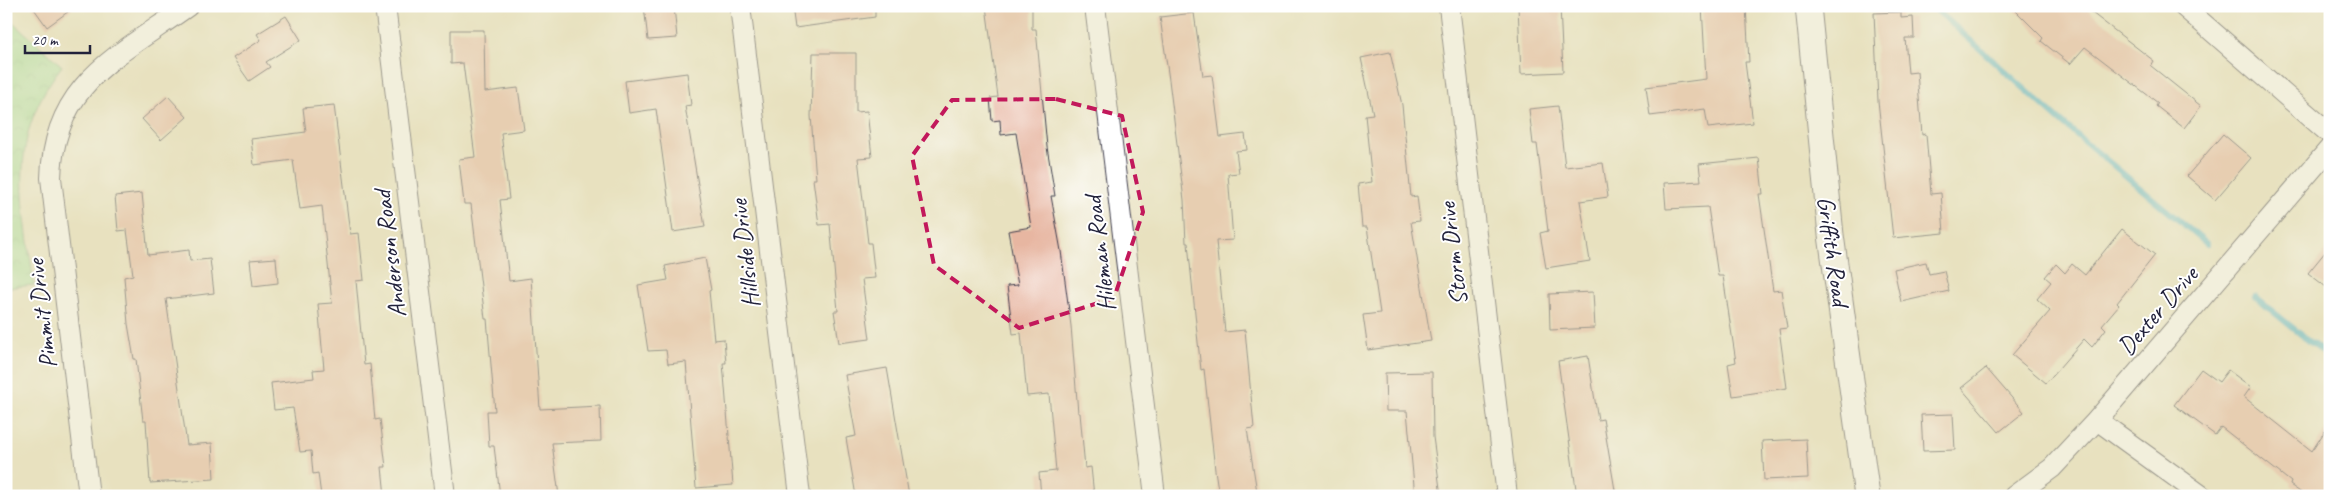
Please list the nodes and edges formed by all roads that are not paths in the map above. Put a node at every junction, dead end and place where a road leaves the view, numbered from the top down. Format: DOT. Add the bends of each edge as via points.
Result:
graph roads {
  1 [pos="188,6"];
  2 [pos="385,6"];
  3 [pos="740,6"];
  4 [pos="1095,6"];
  5 [pos="1449,6"];
  6 [pos="1808,6"];
  7 [pos="2183,6"];
  8 [pos="2330,134"];
  9 [pos="2330,148"];
  10 [pos="2098,420"];
  11 [pos="89,496"];
  12 [pos="445,496"];
  13 [pos="800,496"];
  14 [pos="1154,496"];
  15 [pos="1507,496"];
  16 [pos="1866,496"];
  17 [pos="2014,496"];
  18 [pos="2202,496"];
  1 -- 11 [label="street, Pimmit Drive" via="100,69 80,89 69,104 58,131 52,159 51,178"];
  2 -- 12 [label="street, Anderson Road"];
  3 -- 13 [label="street, Hillside Drive"];
  4 -- 14 [label="street, Hileman Road"];
  5 -- 15 [label="street, Storm Drive"];
  6 -- 16 [label="street, Griffith Road" via="1831,234"];
  7 -- 8 [label="street"];
  9 -- 10 [label="street, Dexter Drive"];
  10 -- 17 [label="street, Dexter Drive" via="2052,468"];
  10 -- 18 [label="street"];
}
